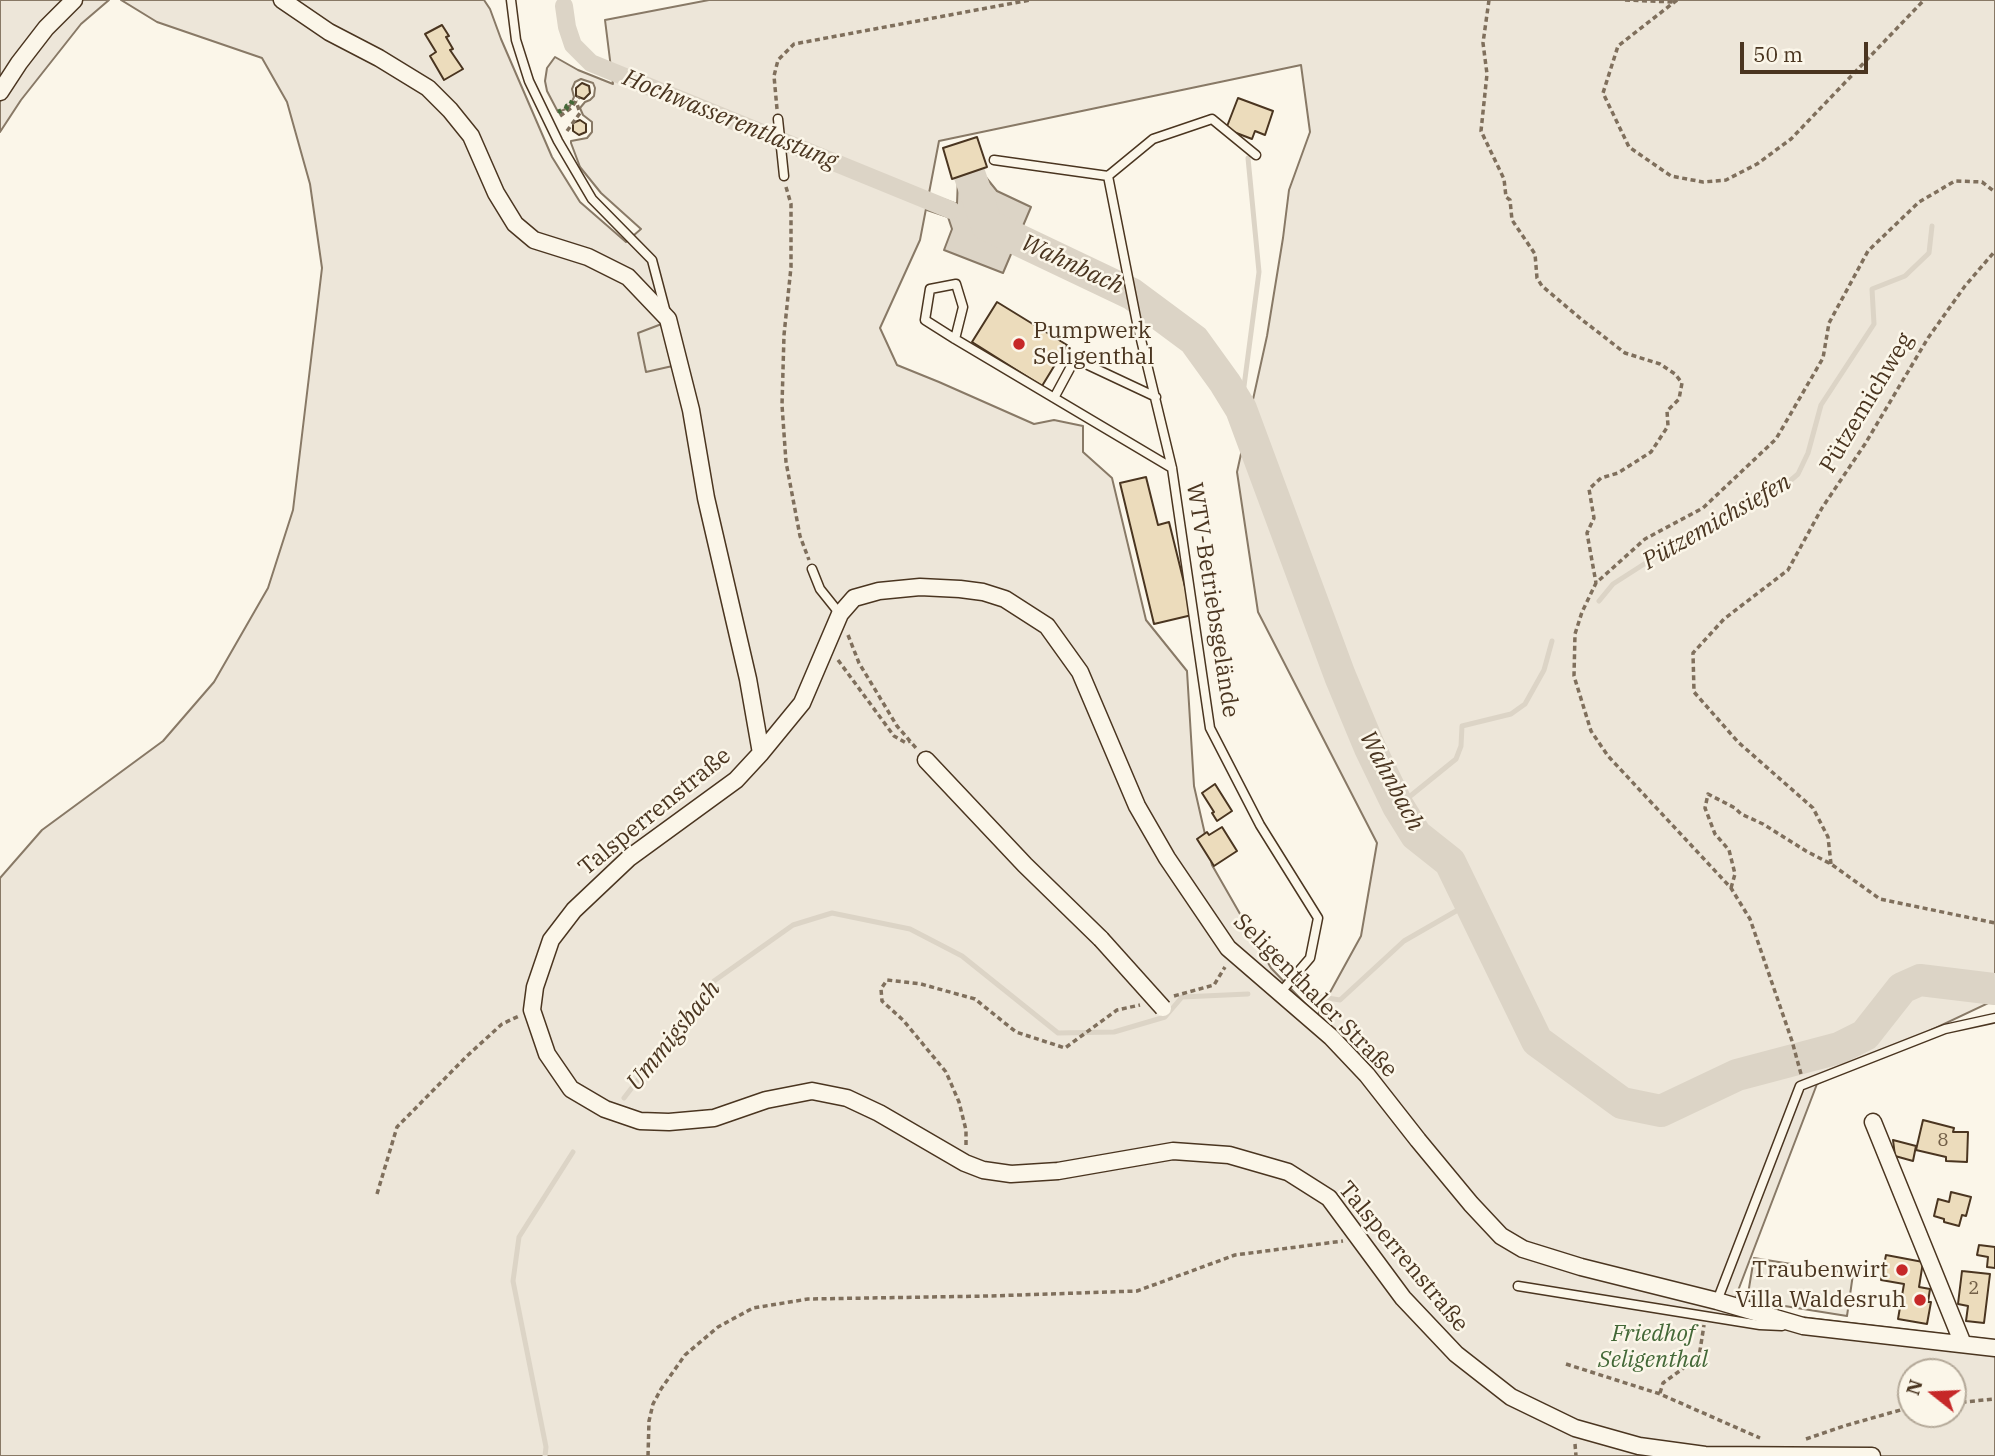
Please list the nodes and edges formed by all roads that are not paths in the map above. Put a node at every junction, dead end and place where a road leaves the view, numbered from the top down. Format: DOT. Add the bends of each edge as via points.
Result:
graph roads {
  1 [pos="74,0"];
  2 [pos="282,0"];
  3 [pos="511,0"];
  4 [pos="0,92"];
  5 [pos="778,118"];
  6 [pos="1256,155"];
  7 [pos="995,160"];
  8 [pos="784,176"];
  9 [pos="1108,176"];
  10 [pos="668,319"];
  11 [pos="955,339"];
  12 [pos="1156,397"];
  13 [pos="1054,398"];
  14 [pos="1172,468"];
  15 [pos="812,569"];
  16 [pos="840,614"];
  17 [pos="761,753"];
  18 [pos="926,760"];
  19 [pos="1280,993"];
  20 [pos="1162,1002"];
  21 [pos="1995,1018"];
  22 [pos="1873,1122"];
  23 [pos="1518,1286"];
  24 [pos="1717,1301"];
  25 [pos="1803,1326"];
  26 [pos="1963,1344"];
  27 [pos="1995,1348"];
  28 [pos="1776,1455"];
  29 [pos="1872,1456"];
  1 -- 4 [label="street" via="46,28"];
  2 -- 10 [label="street" via="428,88 471,136 515,224 534,240 588,257 628,277"];
  3 -- 10 [label="lane, Talsperrenstraße" via="516,40 548,121 592,199 652,260"];
  5 -- 8 [label="lane"];
  6 -- 9 [label="lane" via="1212,119 1153,139"];
  7 -- 9 [label="lane"];
  9 -- 12 [label="lane, WTV-Betriebsgelände"];
  10 -- 17 [label="street, Talsperrenstraße"];
  11 -- 11 [label="lane, WTV-Betriebsgelände" via="925,320 930,289 956,284 963,307"];
  11 -- 13 [label="lane, WTV-Betriebsgelände"];
  12 -- 13 [label="lane" via="1075,359"];
  12 -- 14 [label="lane, WTV-Betriebsgelände"];
  13 -- 14 [label="lane, WTV-Betriebsgelände"];
  14 -- 19 [label="lane, WTV-Betriebsgelände" via="1210,728 1260,825 1318,918 1310,958"];
  15 -- 16 [label="lane" via="820,589"];
  16 -- 17 [label="street" via="802,703"];
  16 -- 19 [label="street, Seligenthaler Straße" via="854,598 879,591 960,589 1005,599 1047,626 1080,672 1137,806 1167,858 1228,948"];
  17 -- 28 [label="street, Talsperrenstraße" via="736,780 629,858 574,909 551,940 532,1010 547,1054 571,1089 628,1117 669,1122 713,1118 812,1091 858,1103 965,1163 1011,1174 1058,1171 1173,1151 1229,1155 1289,1172 1329,1198 1404,1298 1456,1354 1511,1397 1575,1428 1640,1446 1705,1455"];
  18 -- 20 [label="street, bridge"];
  19 -- 24 [label="street, Seligenthaler Straße" via="1367,1075 1501,1236 1523,1249 1581,1267"];
  21 -- 24 [label="lane" via="1945,1029 1800,1086"];
  22 -- 26 [label="street"];
  23 -- 25 [label="lane" via="1760,1325"];
  24 -- 25 [label="street, Seligenthaler Straße"];
  25 -- 26 [label="street, Seligenthaler Straße"];
  26 -- 27 [label="street, Seligenthaler Straße"];
  28 -- 29 [label="street, Talsperrenstraße"];
}
